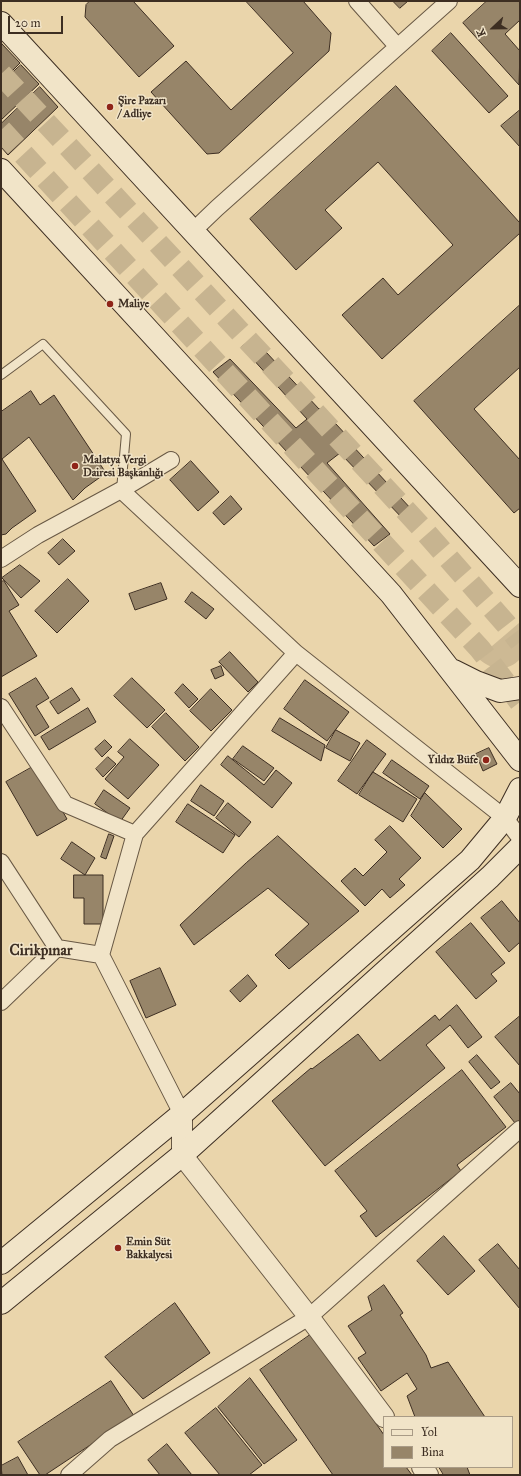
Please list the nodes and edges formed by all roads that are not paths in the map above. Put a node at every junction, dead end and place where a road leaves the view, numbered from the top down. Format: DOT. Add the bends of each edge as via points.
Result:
graph roads {
  1 [pos="357,1"];
  2 [pos="449,1"];
  3 [pos="1,23"];
  4 [pos="397,46"];
  5 [pos="1,170"];
  6 [pos="193,231"];
  7 [pos="1,375"];
  8 [pos="171,460"];
  9 [pos="121,490"];
  10 [pos="1,559"];
  11 [pos="520,586"];
  12 [pos="296,653"];
  13 [pos="450,669"];
  14 [pos="520,688"];
  15 [pos="1,707"];
  16 [pos="520,760"];
  17 [pos="520,789"];
  18 [pos="506,818"];
  19 [pos="135,834"];
  20 [pos="520,838"];
  21 [pos="520,847"];
  22 [pos="1,862"];
  23 [pos="57,948"];
  24 [pos="100,955"];
  25 [pos="1,1002"];
  26 [pos="182,1114"];
  27 [pos="520,1129"];
  28 [pos="182,1155"];
  29 [pos="1,1263"];
  30 [pos="1,1302"];
  31 [pos="309,1317"];
  32 [pos="383,1416"];
  33 [pos="69,1475"];
  1 -- 4 [label="street"];
  2 -- 4 [label="street"];
  3 -- 6 [label="main road"];
  4 -- 6 [label="street"];
  5 -- 13 [label="main road" via="391,594"];
  6 -- 11 [label="main road"];
  7 -- 9 [label="lane" via="43,344 126,434"];
  8 -- 9 [label="street"];
  9 -- 10 [label="street" via="38,535"];
  9 -- 12 [label="street"];
  12 -- 18 [label="street"];
  12 -- 19 [label="street"];
  13 -- 14 [label="main road" via="500,691"];
  13 -- 16 [label="main road"];
  15 -- 19 [label="street" via="65,804"];
  17 -- 18 [label="main road"];
  18 -- 20 [label="street"];
  18 -- 26 [label="main road" via="470,860"];
  19 -- 24 [label="street"];
  21 -- 28 [label="main road"];
  22 -- 23 [label="street"];
  23 -- 24 [label="street"];
  23 -- 25 [label="street"];
  24 -- 26 [label="street"];
  26 -- 28 [label="street"];
  26 -- 29 [label="main road"];
  27 -- 31 [label="street"];
  28 -- 30 [label="main road"];
  28 -- 31 [label="street"];
  31 -- 32 [label="street"];
  31 -- 33 [label="street" via="110,1439"];
}
